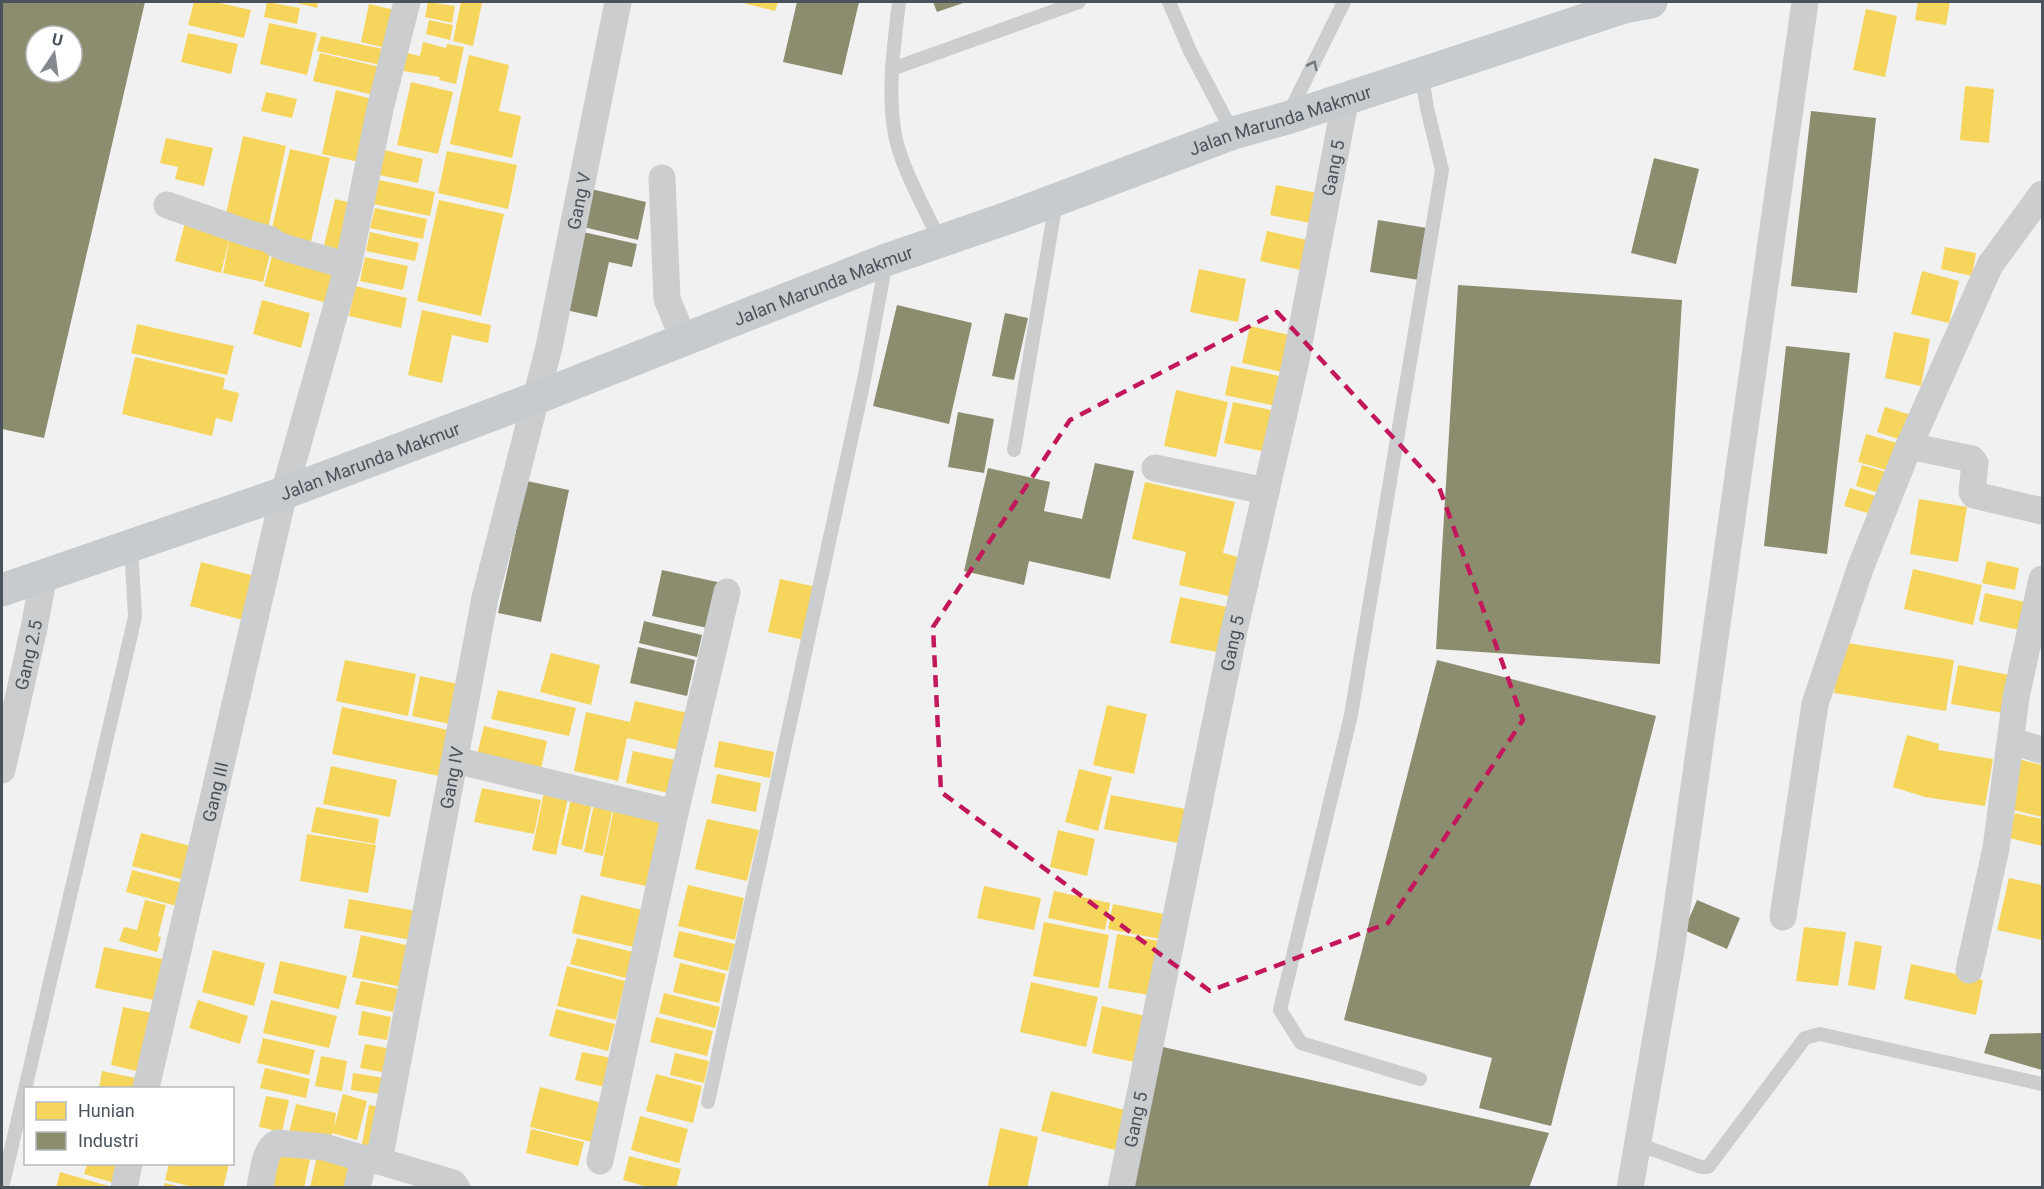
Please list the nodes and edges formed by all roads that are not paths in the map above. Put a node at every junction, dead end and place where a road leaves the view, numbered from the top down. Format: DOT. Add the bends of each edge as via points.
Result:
graph roads {
  1 [pos="407,2"];
  2 [pos="618,2"];
  3 [pos="899,2"];
  4 [pos="1079,2"];
  5 [pos="1169,2"];
  6 [pos="1344,2"];
  7 [pos="1805,2"];
  8 [pos="1630,3"];
  9 [pos="892,69"];
  10 [pos="1421,72"];
  11 [pos="1346,97"];
  12 [pos="1287,118"];
  13 [pos="1233,133"];
  14 [pos="662,178"];
  15 [pos="2043,194"];
  16 [pos="1056,200"];
  17 [pos="167,205"];
  18 [pos="940,241"];
  19 [pos="886,260"];
  20 [pos="348,266"];
  21 [pos="684,340"];
  22 [pos="536,398"];
  23 [pos="1909,446"];
  24 [pos="1014,450"];
  25 [pos="1155,468"];
  26 [pos="1266,491"];
  27 [pos="284,493"];
  28 [pos="2043,511"];
  29 [pos="130,544"];
  30 [pos="44,574"];
  31 [pos="2043,579"];
  32 [pos="2,590"];
  33 [pos="726,592"];
  34 [pos="2011,741"];
  35 [pos="2043,750"];
  36 [pos="455,760"];
  37 [pos="2,770"];
  38 [pos="675,813"];
  39 [pos="1783,917"];
  40 [pos="1969,970"];
  41 [pos="1420,1078"];
  42 [pos="2043,1084"];
  43 [pos="26,1087"];
  44 [pos="146,1087"];
  45 [pos="24,1094"];
  46 [pos="708,1102"];
  47 [pos="1638,1144"];
  48 [pos="372,1160"];
  49 [pos="600,1161"];
  50 [pos="129,1165"];
  51 [pos="2,1188"];
  52 [pos="124,1188"];
  53 [pos="260,1188"];
  54 [pos="357,1188"];
  55 [pos="457,1188"];
  56 [pos="1121,1188"];
  57 [pos="1630,1188"];
  1 -- 20 [label="street, Gang III" via="380,109"];
  2 -- 22 [label="street, Gang V"];
  3 -- 9 [label="lane"];
  4 -- 9 [label="lane"];
  5 -- 13 [label="lane"];
  12 -- 6 [label="lane, one-way"];
  7 -- 47 [label="street" via="1671,950"];
  8 -- 10 [label="main road, Jalan Marunda Makmur"];
  9 -- 18 [label="lane" via="895,136"];
  10 -- 11 [label="main road, Jalan Marunda Makmur"];
  10 -- 41 [label="lane" via="1443,170 1351,715 1280,1010 1301,1043"];
  11 -- 12 [label="main road, Jalan Marunda Makmur"];
  11 -- 26 [label="street, Gang 5" via="1295,365"];
  12 -- 13 [label="main road, Jalan Marunda Makmur"];
  13 -- 16 [label="main road, Jalan Marunda Makmur"];
  14 -- 21 [label="street" via="667,299"];
  15 -- 23 [label="street" via="1990,265"];
  16 -- 18 [label="main road, Jalan Marunda Makmur"];
  16 -- 24 [label="lane"];
  17 -- 20 [label="street"];
  18 -- 19 [label="main road, Jalan Marunda Makmur"];
  19 -- 21 [label="main road, Jalan Marunda Makmur"];
  19 -- 46 [label="lane" via="864,380"];
  20 -- 27 [label="street, Gang III"];
  21 -- 22 [label="main road, Jalan Marunda Makmur"];
  22 -- 27 [label="main road, Jalan Marunda Makmur"];
  22 -- 36 [label="street, Gang IV" via="485,598"];
  23 -- 28 [label="street" via="1972,459 1974,495"];
  23 -- 39 [label="street" via="1861,566 1815,705"];
  25 -- 26 [label="street"];
  26 -- 56 [label="street, Gang 5"];
  27 -- 29 [label="main road, Jalan Marunda Makmur"];
  27 -- 44 [label="street, Gang III"];
  29 -- 30 [label="main road, Jalan Marunda Makmur"];
  29 -- 43 [label="lane" via="135,617"];
  30 -- 32 [label="main road, Jalan Marunda Makmur"];
  30 -- 37 [label="street, Gang 2.5"];
  31 -- 34 [label="street" via="2016,697"];
  33 -- 38 [label="street"];
  34 -- 35 [label="street"];
  34 -- 40 [label="street" via="1996,848"];
  36 -- 38 [label="street"];
  36 -- 48 [label="street, Gang IV"];
  38 -- 49 [label="street"];
  42 -- 47 [label="lane" via="1820,1034 1805,1038 1708,1167"];
  45 -- 51 [label="lane"];
  47 -- 57 [label="street"];
  48 -- 53 [label="street" via="324,1148 277,1143 268,1152"];
  48 -- 54 [label="street, Gang IV"];
  48 -- 55 [label="street" via="453,1183"];
  50 -- 52 [label="street"];
}
